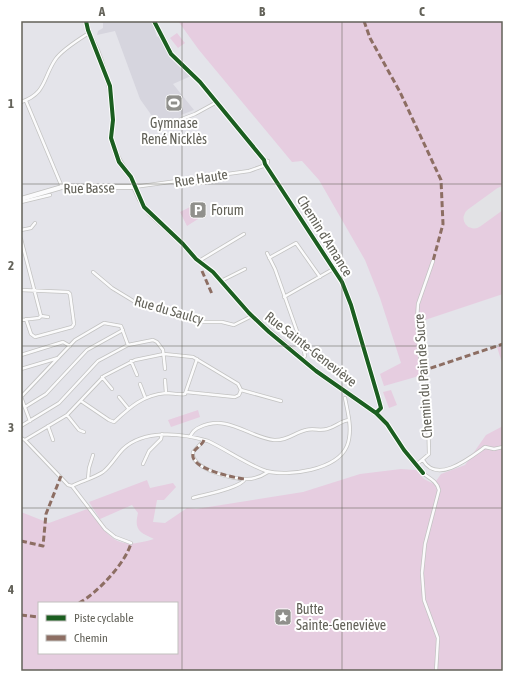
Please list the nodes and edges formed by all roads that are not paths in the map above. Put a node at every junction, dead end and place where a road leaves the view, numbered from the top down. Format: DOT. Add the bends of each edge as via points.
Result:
graph roads {
  1 [pos="86,21"];
  2 [pos="154,21"];
  3 [pos="90,33"];
  4 [pos="26,101"];
  5 [pos="21,102"];
  6 [pos="217,102"];
  7 [pos="174,122"];
  8 [pos="267,165"];
  9 [pos="62,187"];
  10 [pos="134,187"];
  11 [pos="50,195"];
  12 [pos="21,199"];
  13 [pos="21,202"];
  14 [pos="35,224"];
  15 [pos="21,230"];
  16 [pos="244,234"];
  17 [pos="21,239"];
  18 [pos="267,253"];
  19 [pos="269,258"];
  20 [pos="433,260"];
  21 [pos="199,261"];
  22 [pos="335,268"];
  23 [pos="245,269"];
  24 [pos="93,272"];
  25 [pos="320,277"];
  26 [pos="220,281"];
  27 [pos="21,290"];
  28 [pos="35,291"];
  29 [pos="284,297"];
  30 [pos="41,316"];
  31 [pos="252,316"];
  32 [pos="48,317"];
  33 [pos="26,319"];
  34 [pos="21,320"];
  35 [pos="123,330"];
  36 [pos="128,344"];
  37 [pos="70,346"];
  38 [pos="164,354"];
  39 [pos="21,355"];
  40 [pos="58,358"];
  41 [pos="302,358"];
  42 [pos="197,359"];
  43 [pos="131,361"];
  44 [pos="21,369"];
  45 [pos="165,369"];
  46 [pos="136,375"];
  47 [pos="102,377"];
  48 [pos="165,380"];
  49 [pos="140,384"];
  50 [pos="112,389"];
  51 [pos="241,390"];
  52 [pos="186,392"];
  53 [pos="166,393"];
  54 [pos="21,397"];
  55 [pos="119,397"];
  56 [pos="145,398"];
  57 [pos="346,398"];
  58 [pos="81,401"];
  59 [pos="281,401"];
  60 [pos="25,407"];
  61 [pos="128,408"];
  62 [pos="376,413"];
  63 [pos="67,415"];
  64 [pos="349,420"];
  65 [pos="30,421"];
  66 [pos="21,426"];
  67 [pos="48,426"];
  68 [pos="84,432"];
  69 [pos="162,434"];
  70 [pos="190,437"];
  71 [pos="21,438"];
  72 [pos="25,440"];
  73 [pos="53,440"];
  74 [pos="204,440"];
  75 [pos="503,447"];
  76 [pos="93,455"];
  77 [pos="423,460"];
  78 [pos="142,464"];
  79 [pos="416,465"];
  80 [pos="269,471"];
  81 [pos="88,479"];
  82 [pos="246,479"];
  83 [pos="72,486"];
  84 [pos="193,498"];
  85 [pos="131,543"];
  86 [pos="436,671"];
  1 -- 3 [label="street"];
  2 -- 6 [label="street, Chemin d'Amance" via="172,54"];
  3 -- 4 [label="street" via="57,57 41,88 34,97"];
  3 -- 10 [label="street" via="110,86 113,145 118,160 130,176"];
  4 -- 5 [label="street"];
  4 -- 9 [label="street"];
  6 -- 7 [label="street"];
  6 -- 8 [label="street, Chemin d'Amance" via="264,160 268,161"];
  8 -- 10 [label="street, Rue Haute" via="249,171"];
  8 -- 22 [label="street, Chemin d'Amance"];
  9 -- 10 [label="street, Rue Basse"];
  9 -- 12 [label="street, Rue Basse"];
  10 -- 21 [label="street, Rue Sainte-Geneviève" via="149,213"];
  11 -- 13 [label="street"];
  14 -- 15 [label="street" via="31,228"];
  16 -- 21 [label="street"];
  17 -- 28 [label="street"];
  18 -- 19 [label="street"];
  19 -- 25 [label="street" via="296,243"];
  19 -- 29 [label="street"];
  20 -- 77 [label="street, Chemin du Pain de Sucre" via="420,297 417,319 428,416 429,454"];
  21 -- 26 [label="street, Rue Sainte-Geneviève"];
  22 -- 25 [label="street"];
  22 -- 62 [label="street, Chemin d'Amance" via="351,305 378,397 381,408"];
  23 -- 26 [label="street"];
  24 -- 31 [label="street, Rue du Saulcy" via="135,302 203,322 234,325"];
  25 -- 29 [label="street"];
  26 -- 31 [label="street, Rue Sainte-Geneviève"];
  27 -- 28 [label="street"];
  28 -- 30 [label="street"];
  28 -- 33 [label="street" via="69,292 74,324 72,327 35,337 31,334"];
  29 -- 41 [label="street" via="304,351"];
  30 -- 32 [label="street"];
  30 -- 33 [label="street"];
  31 -- 41 [label="street, Rue Sainte-Geneviève"];
  33 -- 34 [label="street"];
  35 -- 36 [label="street"];
  35 -- 37 [label="street" via="120,326 106,322 78,338"];
  35 -- 60 [label="street" via="87,350 46,394"];
  36 -- 38 [label="street" via="156,341 164,350"];
  36 -- 65 [label="street" via="98,361 59,403"];
  37 -- 39 [label="street" via="63,342"];
  37 -- 40 [label="street"];
  38 -- 42 [label="street"];
  38 -- 43 [label="street"];
  38 -- 45 [label="street"];
  40 -- 44 [label="street"];
  40 -- 54 [label="street"];
  41 -- 62 [label="street, Rue Sainte-Geneviève" via="316,371"];
  42 -- 51 [label="street" via="238,384"];
  42 -- 52 [label="street"];
  43 -- 46 [label="street"];
  43 -- 47 [label="street"];
  47 -- 50 [label="street"];
  47 -- 58 [label="street"];
  48 -- 53 [label="street"];
  49 -- 56 [label="street"];
  51 -- 52 [label="street" via="235,397"];
  51 -- 59 [label="street"];
  52 -- 53 [label="street" via="183,395"];
  53 -- 56 [label="street"];
  54 -- 60 [label="street"];
  55 -- 61 [label="street"];
  56 -- 61 [label="street"];
  57 -- 64 [label="street"];
  58 -- 61 [label="street" via="112,422"];
  58 -- 63 [label="street"];
  60 -- 65 [label="street"];
  62 -- 79 [label="street, Rue Sainte-Geneviève"];
  63 -- 67 [label="street"];
  63 -- 68 [label="street" via="79,430"];
  64 -- 70 [label="street" via="342,420 327,429 307,429 281,439 261,437 223,423 202,426"];
  64 -- 80 [label="street" via="350,431 346,446 342,454 332,462 299,472"];
  65 -- 66 [label="street"];
  67 -- 72 [label="street"];
  67 -- 73 [label="street"];
  69 -- 70 [label="street"];
  69 -- 78 [label="street"];
  69 -- 81 [label="street" via="148,436 124,447 104,471"];
  70 -- 74 [label="street"];
  71 -- 72 [label="street"];
  72 -- 83 [label="street" via="68,485"];
  74 -- 80 [label="street"];
  74 -- 82 [label="street" via="193,452 195,462 224,476"];
  75 -- 77 [label="street" via="486,447 474,457 443,470 429,466"];
  76 -- 81 [label="street"];
  77 -- 79 [label="street, Chemin du Pain de Sucre"];
  79 -- 86 [label="street" via="435,482 439,490 425,544 422,573 424,600 438,638"];
  80 -- 82 [label="street" via="261,476"];
  81 -- 83 [label="street"];
  82 -- 84 [label="street" via="244,483 236,486"];
  83 -- 85 [label="street" via="105,529 115,537"];
}
